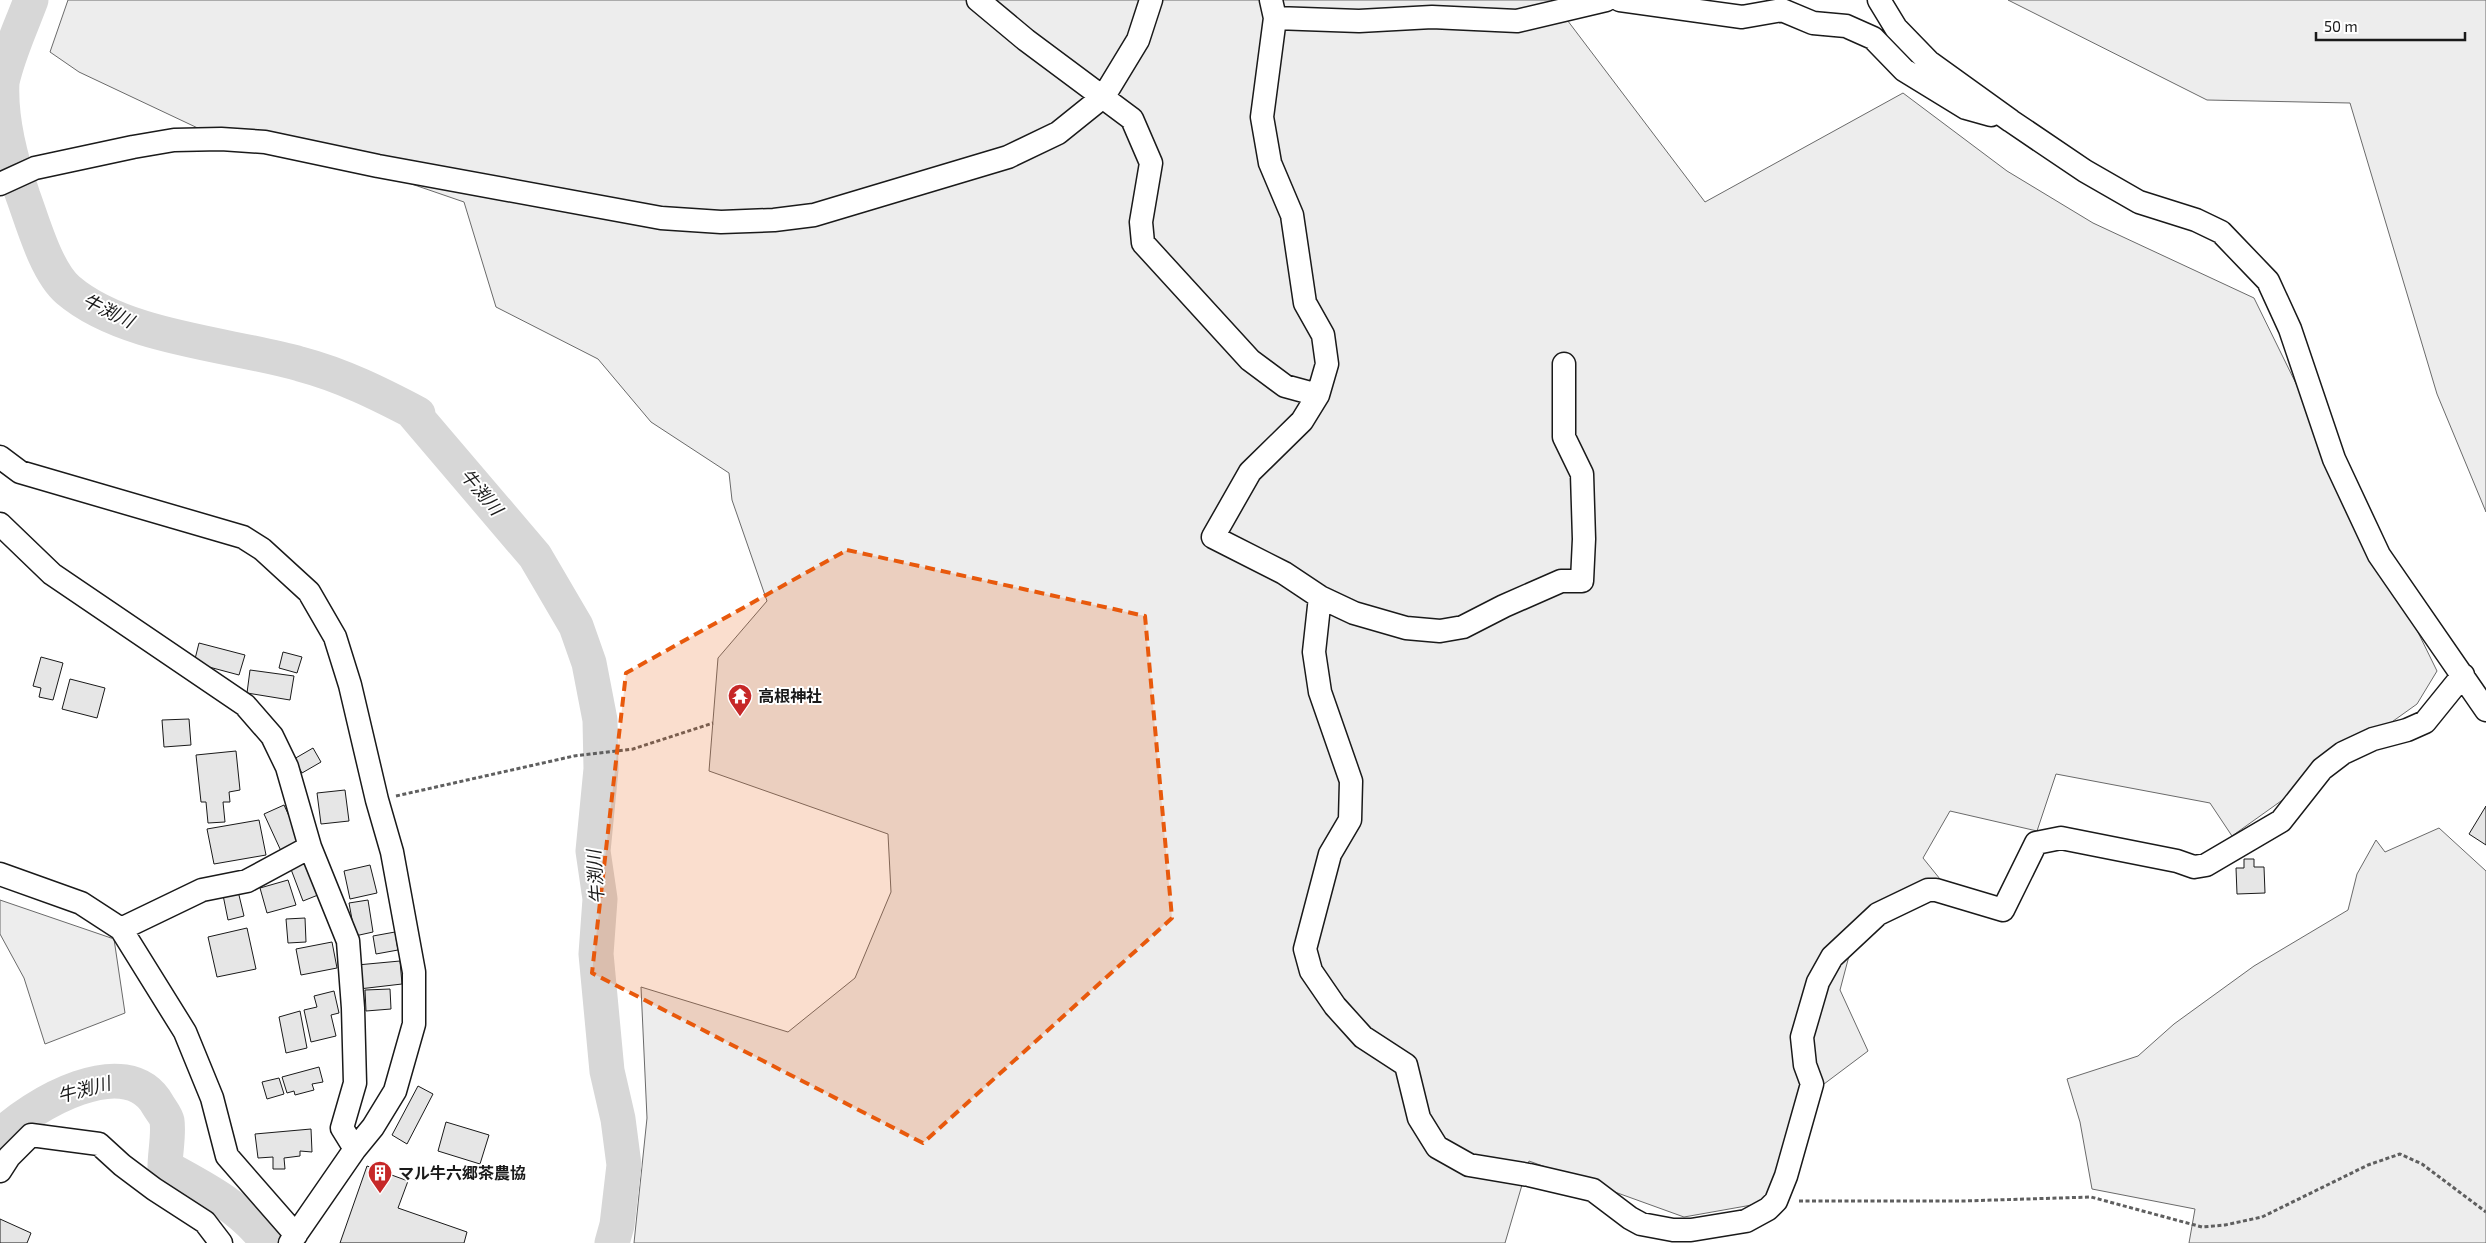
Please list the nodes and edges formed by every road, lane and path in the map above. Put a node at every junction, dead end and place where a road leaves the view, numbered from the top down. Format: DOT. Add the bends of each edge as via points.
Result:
graph roads {
  1 [pos="978,0"];
  2 [pos="1151,0"];
  3 [pos="1606,0"];
  4 [pos="1620,0"];
  5 [pos="1879,0"];
  6 [pos="1273,9"];
  7 [pos="1104,96"];
  8 [pos="2011,121"];
  9 [pos="0,184"];
  10 [pos="1564,364"];
  11 [pos="1318,396"];
  12 [pos="0,457"];
  13 [pos="0,524"];
  14 [pos="1320,597"];
  15 [pos="2463,675"];
  16 [pos="2486,710"];
  17 [pos="713,723"];
  18 [pos="377,800"];
  19 [pos="310,847"];
  20 [pos="0,874"];
  21 [pos="121,929"];
  22 [pos="355,1149"];
  23 [pos="0,1171"];
  24 [pos="1776,1201"];
  25 [pos="2486,1212"];
  26 [pos="1692,1236"];
  27 [pos="293,1239"];
  28 [pos="221,1243"];
  1 -- 7 [label="street" via="1026,40"];
  2 -- 7 [label="street" via="1138,40"];
  3 -- 6 [label="street" via="1517,21 1432,17 1359,21"];
  4 -- 8 [label="street" via="1742,17 1782,10 1813,23 1846,26 1873,38 1904,70 1966,108"];
  5 -- 8 [label="street" via="1896,28 1929,62"];
  6 -- 11 [label="street" via="1262,117 1270,164 1292,215 1306,303 1323,335 1327,364"];
  7 -- 9 [label="street" via="1058,133 1008,157 814,215 774,220 720,222 661,218 264,142 174,140 35,168"];
  7 -- 11 [label="street" via="1132,120 1151,162 1141,222 1143,243 1250,360 1285,386"];
  8 -- 15 [label="street" via="2139,202 2196,220 2221,232 2268,281 2290,329 2334,458 2379,554"];
  10 -- 14 [label="street" via="1564,436 1582,474 1582,581 1560,581 1463,627 1440,631 1406,628 1354,613"];
  11 -- 14 [label="street" via="1302,421 1250,472 1213,536 1284,573"];
  12 -- 18 [label="street" via="20,472 243,537 262,549 309,592 335,637"];
  13 -- 19 [label="street" via="52,574 245,705 272,736 288,767"];
  14 -- 26 [label="street" via="1314,652 1320,692 1351,781 1350,820 1330,854 1305,949 1312,971 1335,1006 1363,1037 1406,1065 1419,1118 1438,1147 1469,1165 1593,1190 1641,1224"];
  15 -- 16 [label="street"];
  15 -- 24 [label="street" via="2425,722 2343,753 2322,769 2281,821 2206,865 2194,867 2062,838 2036,843 2003,910 1928,890 1878,914 1832,957 1818,982 1802,1037 1805,1065 1812,1084"];
  17 -- 18 [label="path" via="633,749 574,756"];
  18 -- 22 [label="street" via="392,852 414,972 414,1024 395,1091"];
  19 -- 21 [label="street" via="247,882 202,890"];
  19 -- 22 [label="street" via="348,941 354,1008 355,1083 342,1128"];
  20 -- 21 [label="street" via="81,903"];
  21 -- 27 [label="street" via="185,1032 212,1098 227,1156"];
  22 -- 27 [label="street"];
  23 -- 28 [label="street" via="31,1135 99,1144 154,1189 206,1222"];
  24 -- 25 [label="path" via="1963,1201 2092,1196 2162,1217 2210,1227 2262,1217 2368,1165 2400,1154 2422,1164"];
  24 -- 26 [label="street" via="1746,1221"];
}
